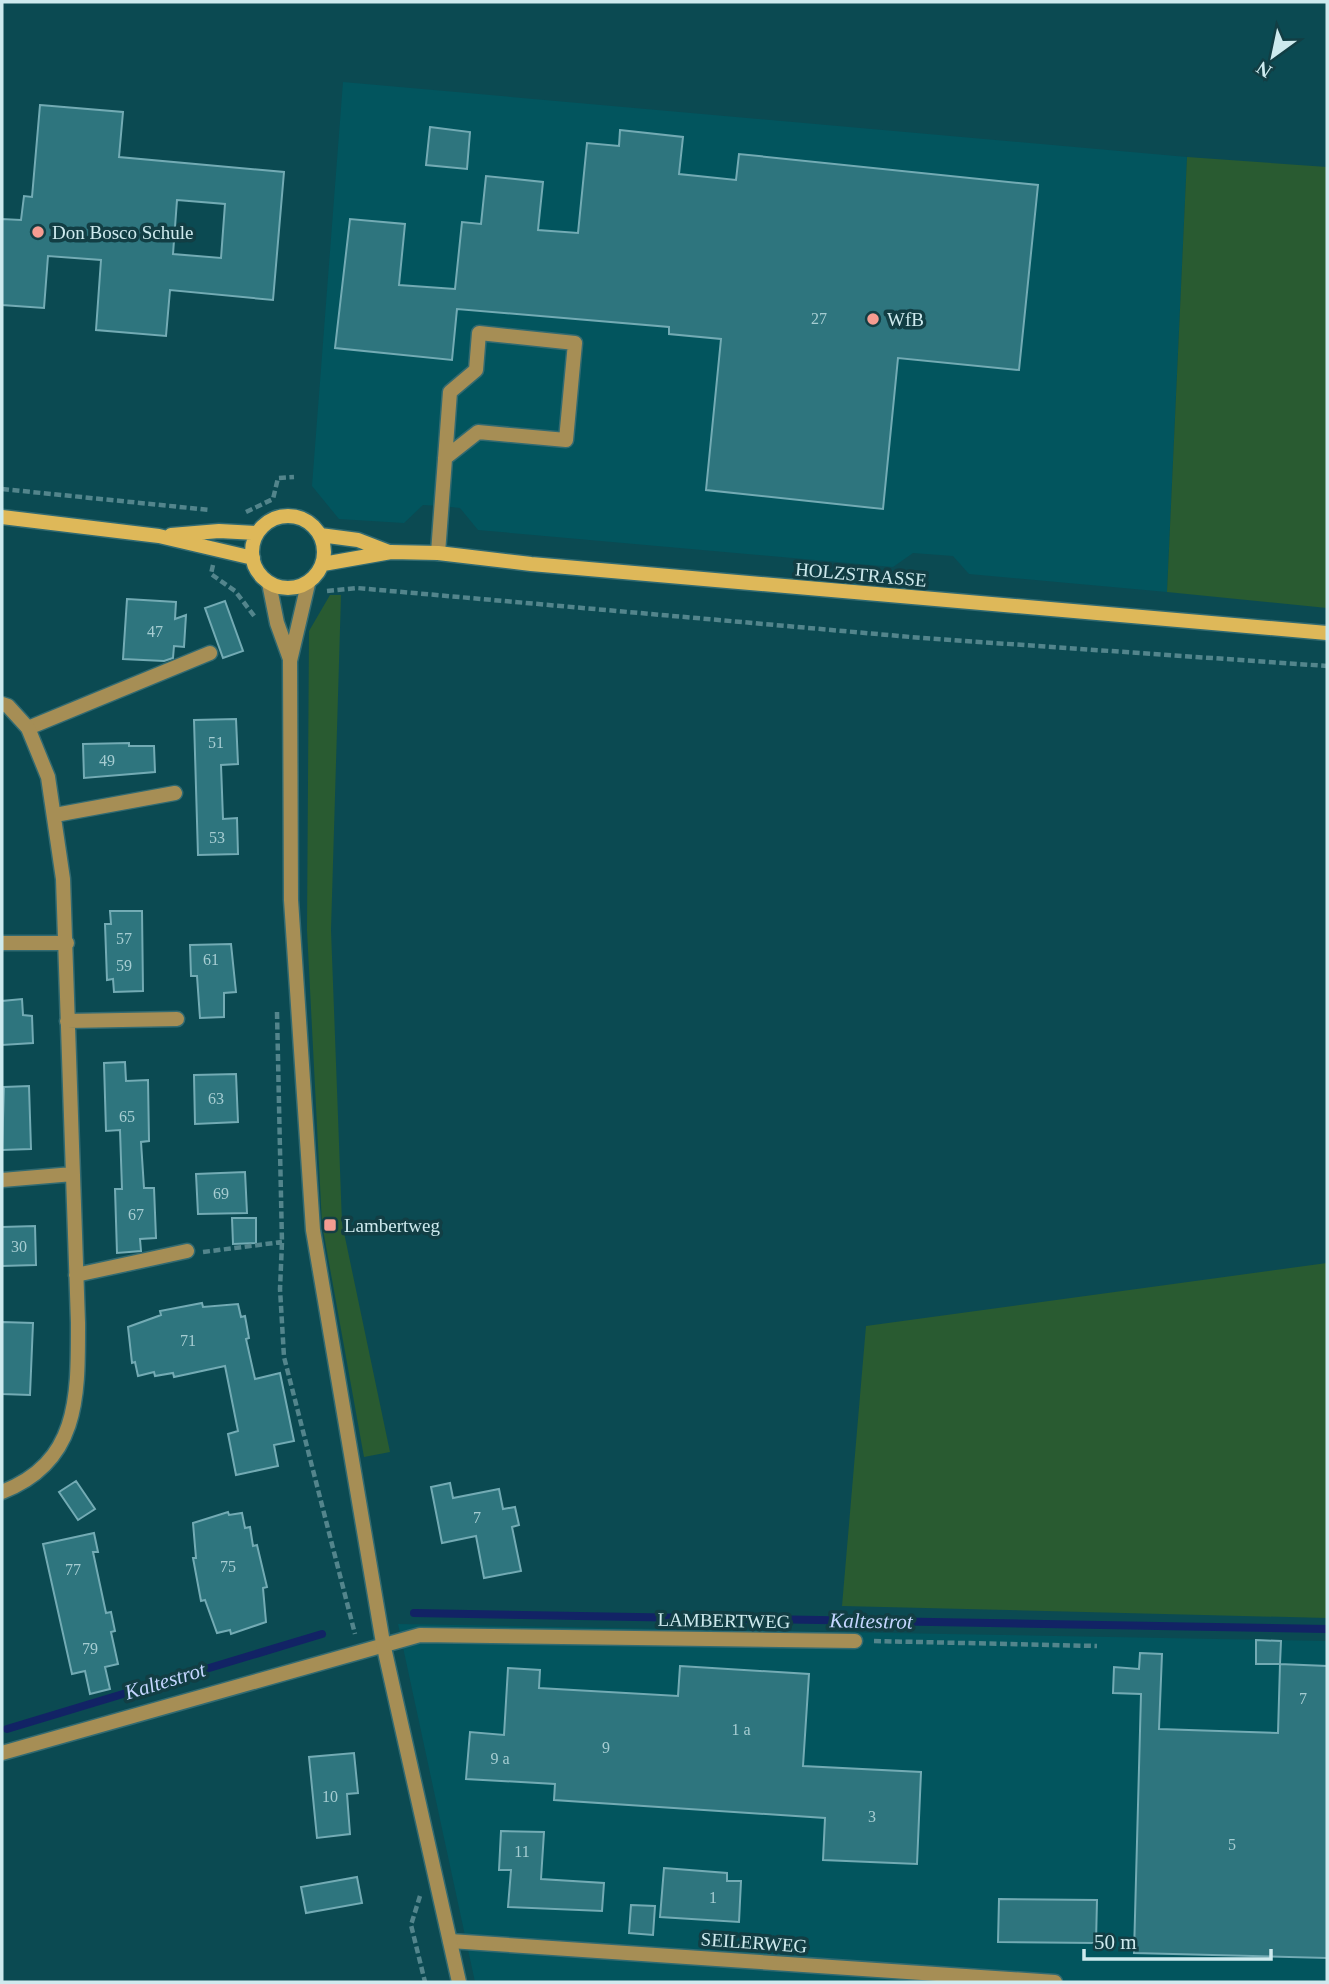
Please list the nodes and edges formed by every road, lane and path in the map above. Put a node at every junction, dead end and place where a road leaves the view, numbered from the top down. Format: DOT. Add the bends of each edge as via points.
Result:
graph roads {
  1 [pos="445,458"];
  2 [pos="2,489"];
  3 [pos="222,511"];
  4 [pos="2,517"];
  5 [pos="257,533"];
  6 [pos="320,535"];
  7 [pos="159,536"];
  8 [pos="391,552"];
  9 [pos="438,553"];
  10 [pos="253,558"];
  11 [pos="323,564"];
  12 [pos="269,583"];
  13 [pos="308,583"];
  14 [pos="357,588"];
  15 [pos="1327,634"];
  16 [pos="210,653"];
  17 [pos="290,661"];
  18 [pos="1327,666"];
  19 [pos="2,704"];
  20 [pos="28,729"];
  21 [pos="175,793"];
  22 [pos="55,815"];
  23 [pos="2,943"];
  24 [pos="67,943"];
  25 [pos="177,1018"];
  26 [pos="68,1021"];
  27 [pos="74,1174"];
  28 [pos="2,1180"];
  29 [pos="282,1241"];
  30 [pos="187,1251"];
  31 [pos="76,1275"];
  32 [pos="2,1492"];
  33 [pos="855,1641"];
  34 [pos="383,1643"];
  35 [pos="1097,1646"];
  36 [pos="2,1753"];
  37 [pos="450,1941"];
  38 [pos="459,1982"];
  39 [pos="1055,1982"];
  1 -- 1 [label="street" via="478,432 566,440 575,343 479,333 476,370 450,392"];
  1 -- 9 [label="street"];
  2 -- 3 [label="path"];
  4 -- 7 [label="main road"];
  5 -- 6 [label="main road, HOLZSTRASSE" via="267,523 290,515 305,520"];
  5 -- 7 [label="main road"];
  5 -- 10 [label="main road" via="251,547"];
  6 -- 8 [label="main road, HOLZSTRASSE" via="358,540"];
  6 -- 11 [label="main road"];
  7 -- 10 [label="main road"];
  8 -- 9 [label="main road, HOLZSTRASSE"];
  8 -- 11 [label="main road, HOLZSTRASSE"];
  9 -- 15 [label="main road, HOLZSTRASSE"];
  10 -- 12 [label="main road"];
  11 -- 13 [label="main road"];
  12 -- 13 [label="main road" via="286,589"];
  12 -- 17 [label="street"];
  13 -- 17 [label="street"];
  14 -- 18 [label="path" via="922,638"];
  16 -- 20 [label="street"];
  17 -- 34 [label="street" via="291,900 313,1230"];
  19 -- 20 [label="street"];
  20 -- 22 [label="street" via="48,777"];
  21 -- 22 [label="street"];
  22 -- 24 [label="street"];
  23 -- 24 [label="street"];
  24 -- 26 [label="street"];
  25 -- 26 [label="street"];
  26 -- 27 [label="street"];
  27 -- 28 [label="street"];
  27 -- 31 [label="street"];
  29 -- 30 [label="path"];
  30 -- 31 [label="street"];
  31 -- 32 [label="street" via="78,1377 73,1415 63,1443 46,1464"];
  33 -- 34 [label="street, LAMBERTWEG" via="420,1635"];
  33 -- 35 [label="path"];
  34 -- 36 [label="street, LAMBERTWEG"];
  34 -- 37 [label="street"];
  37 -- 38 [label="street"];
  37 -- 39 [label="street, SEILERWEG"];
}
